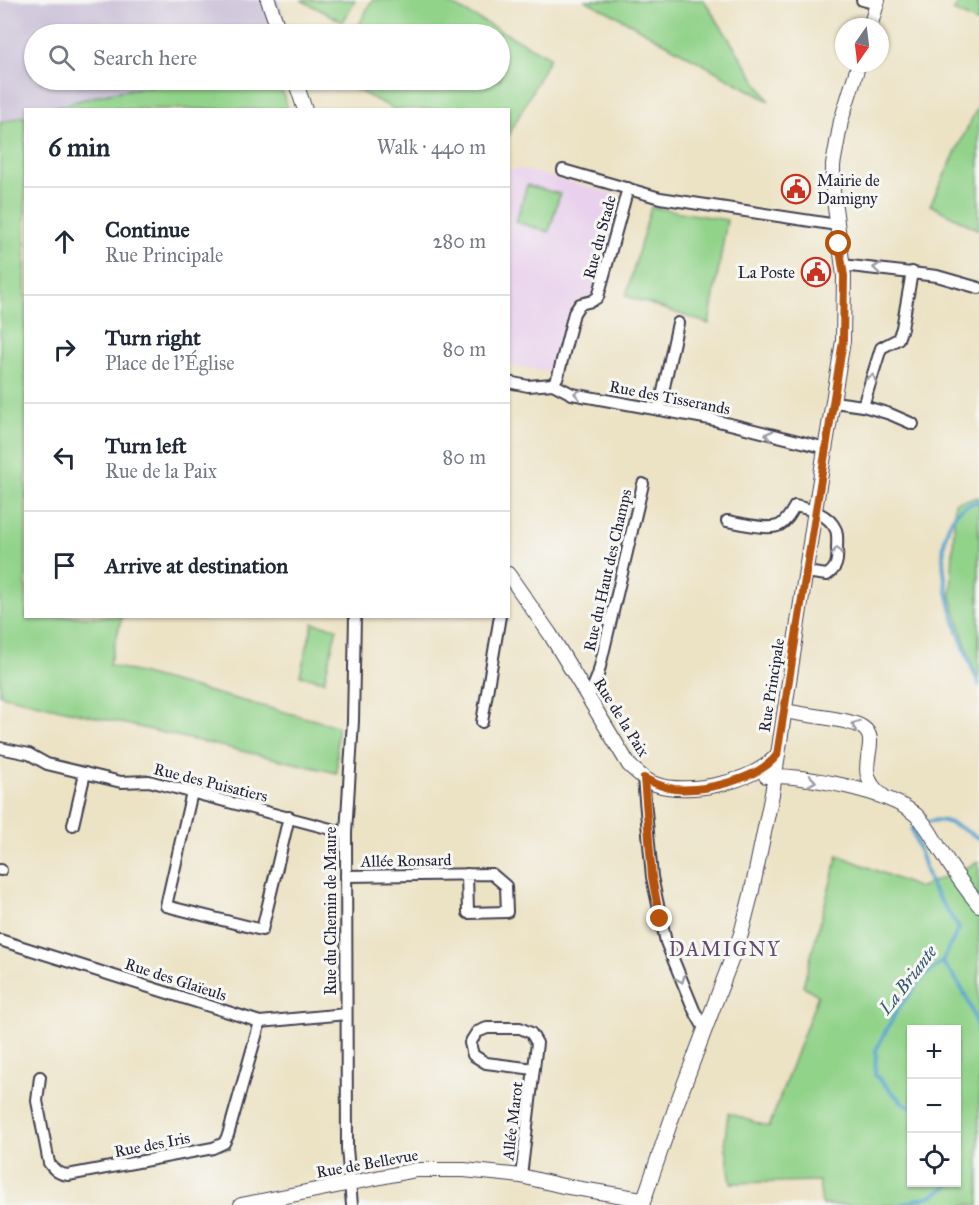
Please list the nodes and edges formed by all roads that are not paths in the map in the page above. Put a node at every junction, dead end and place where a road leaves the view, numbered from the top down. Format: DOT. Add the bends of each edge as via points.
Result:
graph roads {
  1 [pos="268,0"];
  2 [pos="862,0"];
  3 [pos="877,2"];
  4 [pos="873,18"];
  5 [pos="276,24"];
  6 [pos="856,72"];
  7 [pos="298,90"];
  8 [pos="304,108"];
  9 [pos="562,170"];
  10 [pos="628,188"];
  11 [pos="837,225"];
  12 [pos="842,265"];
  13 [pos="912,272"];
  14 [pos="979,288"];
  15 [pos="678,323"];
  16 [pos="510,382"];
  17 [pos="553,384"];
  18 [pos="834,402"];
  19 [pos="863,406"];
  20 [pos="659,410"];
  21 [pos="914,424"];
  22 [pos="826,448"];
  23 [pos="642,484"];
  24 [pos="815,510"];
  25 [pos="727,521"];
  26 [pos="805,572"];
  27 [pos="511,584"];
  28 [pos="355,618"];
  29 [pos="500,618"];
  30 [pos="589,697"];
  31 [pos="785,711"];
  32 [pos="482,722"];
  33 [pos="0,748"];
  34 [pos="777,755"];
  35 [pos="85,774"];
  36 [pos="866,775"];
  37 [pos="749,776"];
  38 [pos="774,776"];
  39 [pos="644,778"];
  40 [pos="850,788"];
  41 [pos="192,792"];
  42 [pos="884,798"];
  43 [pos="289,817"];
  44 [pos="73,825"];
  45 [pos="346,833"];
  46 [pos="467,874"];
  47 [pos="346,876"];
  48 [pos="979,905"];
  49 [pos="0,940"];
  50 [pos="346,1014"];
  51 [pos="260,1022"];
  52 [pos="705,1030"];
  53 [pos="534,1070"];
  54 [pos="40,1077"];
  55 [pos="521,1176"];
  56 [pos="349,1182"];
  57 [pos="642,1202"];
  58 [pos="241,1205"];
  59 [pos="352,1205"];
  1 -- 5 [label="street"];
  2 -- 3 [label="street"];
  3 -- 4 [label="street"];
  6 -- 11 [label="street, Rue Principale" via="833,165"];
  7 -- 8 [label="street"];
  9 -- 10 [label="street, Rue du Stade"];
  10 -- 11 [label="street, Rue du Stade" via="660,198"];
  10 -- 17 [label="street, Rue du Stade" via="598,297 580,304 574,313"];
  11 -- 12 [label="street, Rue Principale"];
  13 -- 12 [label="street, one-way"];
  12 -- 18 [label="street, Rue Principale" via="843,341"];
  13 -- 14 [label="street"];
  19 -- 13 [label="street, one-way" via="881,348 898,339"];
  15 -- 20 [label="street"];
  16 -- 17 [label="street, Rue des Tisserands"];
  20 -- 17 [label="street, Rue des Tisserands, one-way" via="572,394"];
  18 -- 19 [label="street"];
  18 -- 22 [label="street, Rue Principale"];
  19 -- 21 [label="street"];
  22 -- 20 [label="street, Rue des Tisserands, one-way"];
  22 -- 24 [label="street, Rue Principale"];
  23 -- 30 [label="street, Rue du Haut des Champs" via="598,675"];
  24 -- 25 [label="street" via="795,506 787,520 771,528"];
  24 -- 26 [label="street, Rue Principale"];
  26 -- 24 [label="street, one-way" via="827,575 838,560 837,531"];
  26 -- 31 [label="street, Rue Principale"];
  27 -- 30 [label="street, Rue de la Paix" via="550,634"];
  28 -- 45 [label="street, Rue du Chemin de Maure"];
  29 -- 32 [label="street"];
  30 -- 39 [label="street, Rue de la Paix" via="629,765"];
  31 -- 34 [label="street, Rue Principale"];
  36 -- 31 [label="street, one-way" via="870,743 865,729 850,722"];
  33 -- 35 [label="street, Rue des Puisatiers"];
  34 -- 37 [label="street"];
  34 -- 38 [label="street, Rue Principale"];
  35 -- 41 [label="street, Rue des Puisatiers" via="121,782 149,781"];
  35 -- 44 [label="street"];
  36 -- 40 [label="street"];
  36 -- 42 [label="street"];
  37 -- 38 [label="street"];
  37 -- 39 [label="street" via="707,788 675,789"];
  38 -- 40 [label="street, one-way"];
  38 -- 52 [label="street, Rue Principale" via="741,934"];
  39 -- 52 [label="street, Rue de la Paix, one-way" via="652,877 666,942"];
  40 -- 42 [label="street"];
  41 -- 43 [label="street, Rue des Puisatiers"];
  41 -- 43 [label="street" via="166,906 262,930"];
  42 -- 48 [label="street" via="915,814"];
  43 -- 45 [label="street, Rue des Puisatiers"];
  45 -- 47 [label="street, Rue du Chemin de Maure"];
  46 -- 46 [label="street, Allée Ronsard" via="468,913 507,912 506,886 492,874"];
  46 -- 47 [label="street, Allée Ronsard"];
  47 -- 50 [label="street, Rue du Chemin de Maure"];
  49 -- 51 [label="street, Rue des Glaïeuls"];
  50 -- 51 [label="street, Rue des Glaïeuls"];
  50 -- 56 [label="street, Rue du Chemin de Maure"];
  51 -- 54 [label="street, Rue des Iris" via="228,1135 224,1143 213,1148 62,1174 50,1163 37,1101"];
  52 -- 57 [label="street, Rue Principale"];
  53 -- 53 [label="street, Allée Marot" via="486,1063 473,1055 470,1043 477,1032 488,1028 520,1028 531,1033 537,1043"];
  53 -- 55 [label="street, Allée Marot"];
  55 -- 56 [label="street, Rue de Bellevue" via="416,1170"];
  55 -- 57 [label="street, Rue de Bellevue"];
  56 -- 58 [label="street, Rue de Bellevue"];
  56 -- 59 [label="street, Rue du Chemin de Maure"];
}
